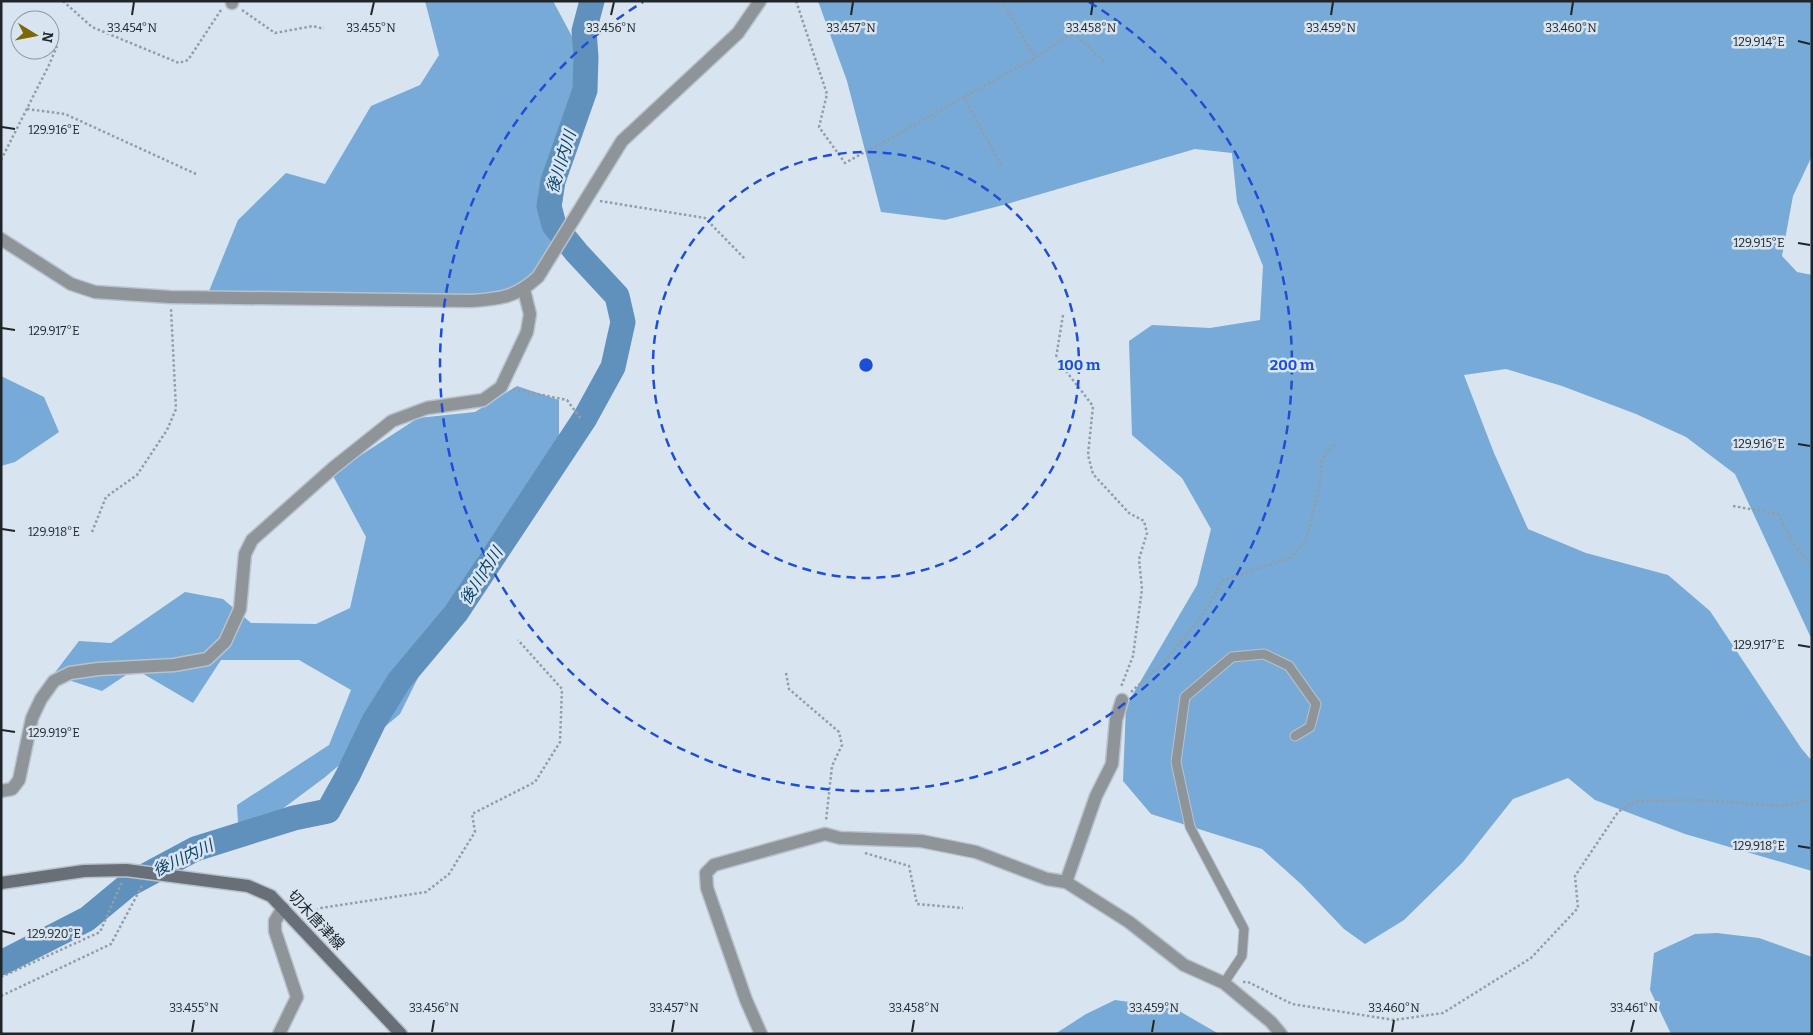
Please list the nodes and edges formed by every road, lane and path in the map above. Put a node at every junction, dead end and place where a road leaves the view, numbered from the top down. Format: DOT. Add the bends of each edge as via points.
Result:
graph roads {
  1 [pos="63,1"];
  2 [pos="760,1"];
  3 [pos="796,1"];
  4 [pos="1002,1"];
  5 [pos="232,2"];
  6 [pos="324,29"];
  7 [pos="1035,58"];
  8 [pos="51,60"];
  9 [pos="1104,62"];
  10 [pos="964,97"];
  11 [pos="27,109"];
  12 [pos="1,160"];
  13 [pos="1002,166"];
  14 [pos="196,174"];
  15 [pos="584,202"];
  16 [pos="1,239"];
  17 [pos="746,260"];
  18 [pos="524,290"];
  19 [pos="170,297"];
  20 [pos="1062,315"];
  21 [pos="501,387"];
  22 [pos="581,419"];
  23 [pos="1336,444"];
  24 [pos="1733,506"];
  25 [pos="92,532"];
  26 [pos="1812,564"];
  27 [pos="518,640"];
  28 [pos="786,673"];
  29 [pos="1122,700"];
  30 [pos="1295,736"];
  31 [pos="1,790"];
  32 [pos="1812,799"];
  33 [pos="825,834"];
  34 [pos="863,852"];
  35 [pos="126,870"];
  36 [pos="152,874"];
  37 [pos="1066,882"];
  38 [pos="1,883"];
  39 [pos="283,908"];
  40 [pos="963,908"];
  41 [pos="295,921"];
  42 [pos="1,977"];
  43 [pos="1224,983"];
  44 [pos="1,996"];
  45 [pos="279,1034"];
  46 [pos="401,1034"];
  47 [pos="761,1034"];
  48 [pos="1281,1034"];
  1 -- 5 [label="path" via="92,27 179,63 188,60 223,6"];
  2 -- 15 [label="street" via="738,32 622,141"];
  3 -- 10 [label="path" via="827,94 819,127 845,163"];
  4 -- 7 [label="path"];
  5 -- 6 [label="path" via="275,33 313,26"];
  7 -- 9 [label="path" via="1073,32"];
  7 -- 10 [label="path"];
  8 -- 11 [label="path"];
  10 -- 13 [label="path"];
  11 -- 12 [label="path"];
  11 -- 14 [label="path" via="65,114"];
  15 -- 17 [label="path" via="705,218"];
  15 -- 18 [label="street" via="538,277"];
  16 -- 19 [label="street" via="70,284 95,292"];
  18 -- 19 [label="street" via="501,298 471,301"];
  18 -- 21 [label="street" via="530,314 527,332"];
  19 -- 25 [label="path" via="176,409 167,430 137,475 106,497"];
  20 -- 29 [label="path" via="1056,358 1093,406 1088,455 1093,474 1129,513 1144,521 1146,534 1139,559 1142,589 1133,656 1120,690"];
  21 -- 22 [label="path" via="567,400"];
  21 -- 31 [label="street" via="483,400 427,408 392,421 252,540 245,554 240,609 225,642 207,659 174,666 89,670 70,673 54,681 32,718 19,780 12,790"];
  23 -- 29 [label="path" via="1322,459 1319,488 1306,541 1290,558 1223,580 1202,616 1165,661"];
  24 -- 26 [label="path" via="1778,514 1794,545"];
  27 -- 41 [label="path" via="562,689 560,742 535,782 472,814 475,832 449,874 426,892 321,908"];
  28 -- 33 [label="path" via="789,689 839,732 842,745 832,766"];
  29 -- 37 [label="street" via="1116,720 1112,764 1096,796"];
  30 -- 43 [label="lane" via="1310,727 1316,704 1288,666 1264,654 1232,657 1185,697 1176,762 1190,826 1244,929 1242,956"];
  32 -- 43 [label="path" via="1784,806 1700,800 1635,801 1618,812 1575,876 1578,908 1531,958 1443,1014 1394,1020 1292,1004 1248,982"];
  33 -- 37 [label="street" via="840,838 922,841 976,852 1047,879"];
  33 -- 47 [label="street" via="714,865 706,873 707,888"];
  34 -- 40 [label="path" via="909,866 917,904"];
  35 -- 36 [label="main road, 切木唐津線"];
  35 -- 38 [label="main road, 切木唐津線" via="84,871"];
  35 -- 42 [label="path" via="100,932"];
  36 -- 39 [label="main road, 切木唐津線" via="248,886 272,896"];
  36 -- 44 [label="path" via="144,882 111,944"];
  37 -- 43 [label="street" via="1130,922 1184,965"];
  39 -- 41 [label="main road, 切木唐津線"];
  39 -- 45 [label="street" via="275,931 297,997"];
  41 -- 46 [label="main road, 切木唐津線"];
  43 -- 48 [label="street"];
}
